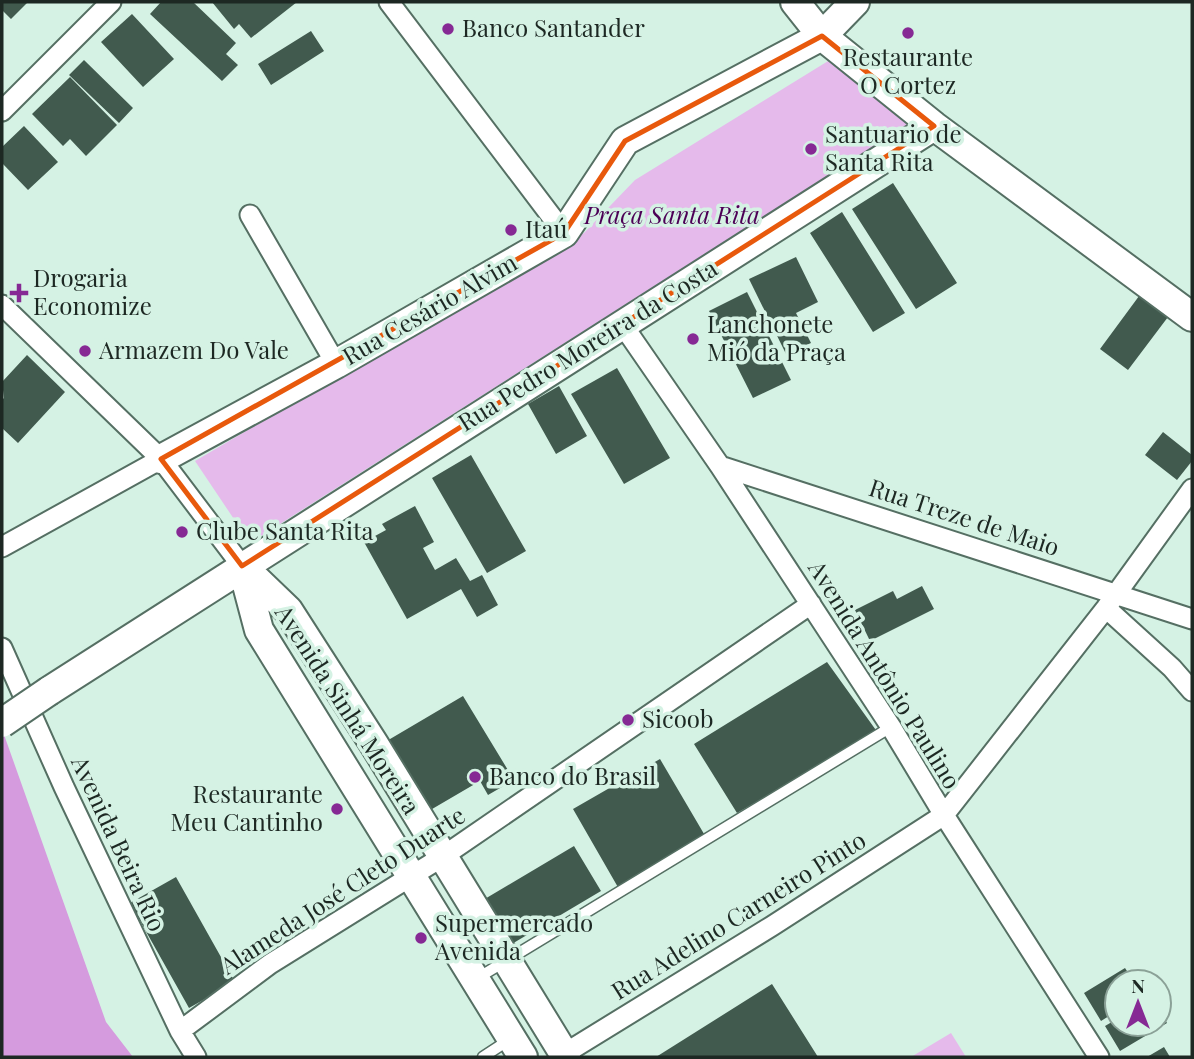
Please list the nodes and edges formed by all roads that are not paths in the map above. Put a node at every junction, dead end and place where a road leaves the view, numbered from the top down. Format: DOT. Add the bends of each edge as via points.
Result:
graph roads {
  1 [pos="111,2"];
  2 [pos="389,2"];
  3 [pos="795,2"];
  4 [pos="855,2"];
  5 [pos="822,36"];
  6 [pos="2,111"];
  7 [pos="934,126"];
  8 [pos="250,215"];
  9 [pos="564,233"];
  10 [pos="2,305"];
  11 [pos="1192,317"];
  12 [pos="622,324"];
  13 [pos="336,364"];
  14 [pos="161,459"];
  15 [pos="720,466"];
  16 [pos="1192,489"];
  17 [pos="2,547"];
  18 [pos="242,566"];
  19 [pos="1112,601"];
  20 [pos="811,604"];
  21 [pos="1192,619"];
  22 [pos="2,648"];
  23 [pos="1192,691"];
  24 [pos="2,723"];
  25 [pos="891,727"];
  26 [pos="944,815"];
  27 [pos="442,857"];
  28 [pos="411,874"];
  29 [pos="508,960"];
  30 [pos="474,980"];
  31 [pos="180,1031"];
  32 [pos="518,1048"];
  33 [pos="563,1056"];
  34 [pos="196,1057"];
  35 [pos="483,1057"];
  36 [pos="1099,1057"];
  1 -- 6 [label="street"];
  2 -- 9 [label="street"];
  3 -- 5 [label="main road"];
  4 -- 5 [label="main road, Rua Cesário Alvim"];
  5 -- 7 [label="main road"];
  5 -- 9 [label="main road, Rua Cesário Alvim" via="625,141"];
  7 -- 11 [label="main road"];
  7 -- 12 [label="main road, Rua Pedro Moreira da Costa"];
  8 -- 13 [label="street"];
  9 -- 13 [label="main road, Rua Cesário Alvim"];
  10 -- 14 [label="street"];
  12 -- 15 [label="street, Avenida Antônio Paulino"];
  12 -- 18 [label="main road, Rua Pedro Moreira da Costa"];
  13 -- 14 [label="main road, Rua Cesário Alvim"];
  14 -- 17 [label="street, Rua Cesário Alvim"];
  14 -- 18 [label="street"];
  15 -- 19 [label="street, Rua Treze de Maio"];
  15 -- 20 [label="street, Avenida Antônio Paulino"];
  16 -- 19 [label="street, Rua Adelino Carneiro Pinto"];
  18 -- 24 [label="main road, Rua Pedro Moreira da Costa, bridge"];
  18 -- 27 [label="main road, Avenida Sinhá Moreira" via="288,610"];
  18 -- 28 [label="main road, Avenida Sinhá Moreira" via="259,630"];
  19 -- 21 [label="street, Rua Treze de Maio"];
  19 -- 23 [label="street"];
  19 -- 26 [label="street, Rua Adelino Carneiro Pinto"];
  20 -- 25 [label="street, Avenida Antônio Paulino"];
  20 -- 27 [label="street, Alameda José Cleto Duarte"];
  22 -- 31 [label="street, Avenida Beira Rio"];
  25 -- 26 [label="street, Avenida Antônio Paulino"];
  25 -- 29 [label="lane"];
  26 -- 33 [label="street, Rua Adelino Carneiro Pinto"];
  26 -- 36 [label="street, Avenida Antônio Paulino"];
  27 -- 28 [label="street, Alameda José Cleto Duarte"];
  27 -- 29 [label="main road, Avenida Sinhá Moreira"];
  28 -- 30 [label="main road, Avenida Sinhá Moreira"];
  28 -- 31 [label="street, Alameda José Cleto Duarte" via="270,964"];
  29 -- 30 [label="lane"];
  29 -- 33 [label="main road, Avenida Sinhá Moreira"];
  30 -- 32 [label="main road, Avenida Sinhá Moreira"];
  31 -- 34 [label="street, Avenida Beira Rio"];
  32 -- 35 [label="lane"];
}
